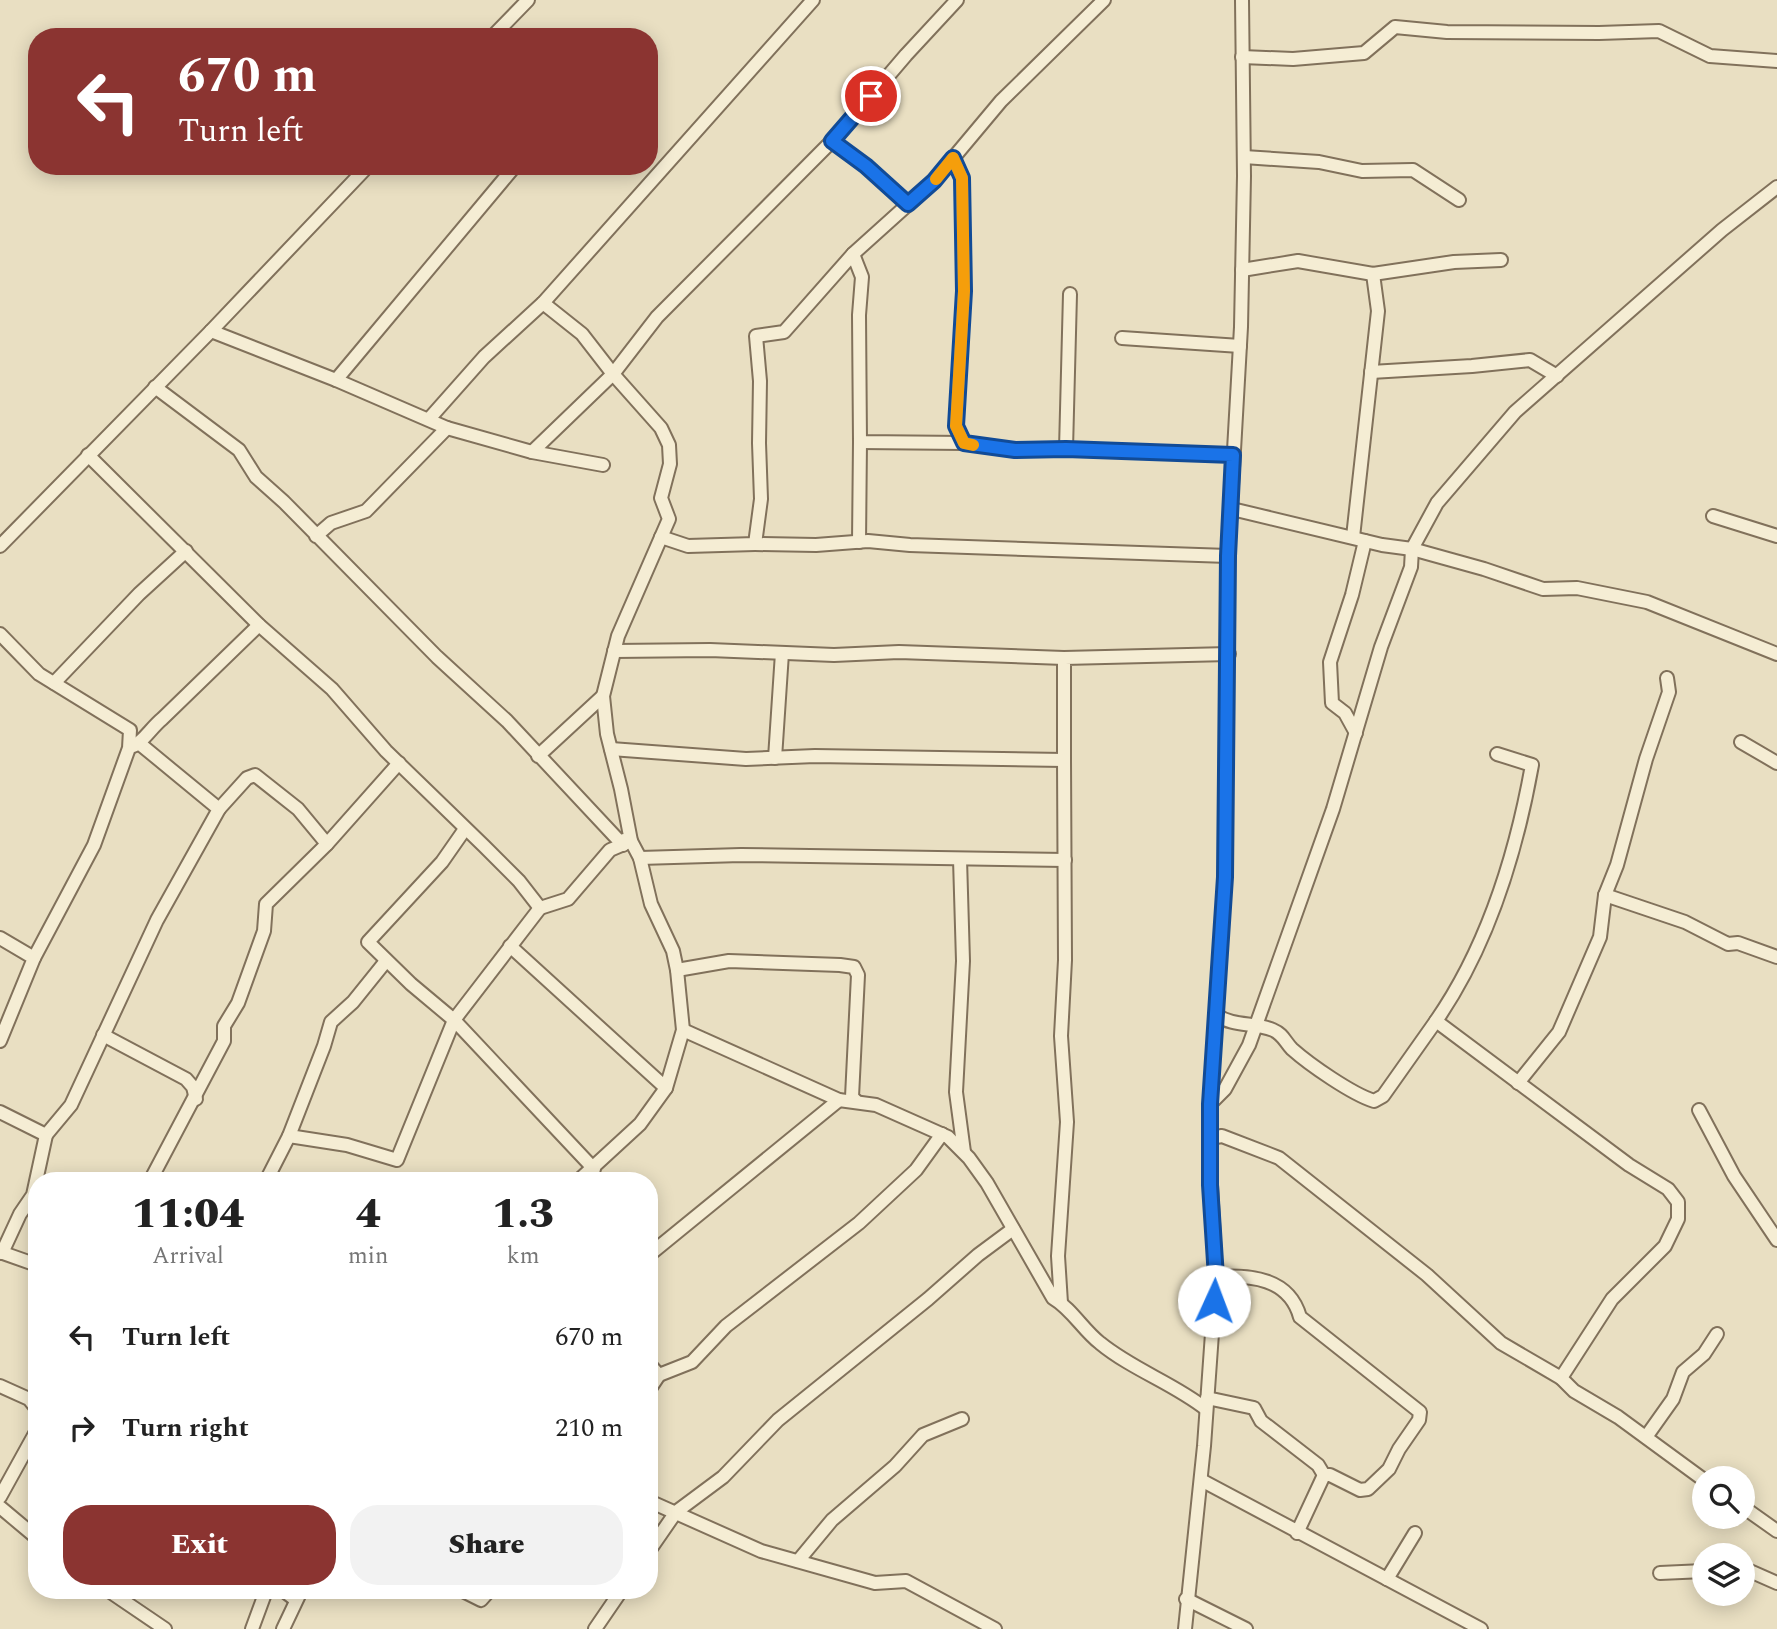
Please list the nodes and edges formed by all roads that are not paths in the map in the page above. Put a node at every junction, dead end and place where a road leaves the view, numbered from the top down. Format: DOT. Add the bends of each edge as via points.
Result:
graph roads {
  1 [pos="528,0"];
  2 [pos="813,0"];
  3 [pos="957,0"];
  4 [pos="1104,0"];
  5 [pos="1242,0"];
  6 [pos="501,28"];
  7 [pos="1242,57"];
  8 [pos="1777,61"];
  9 [pos="832,141"];
  10 [pos="1244,157"];
  11 [pos="953,158"];
  12 [pos="658,174"];
  13 [pos="359,175"];
  14 [pos="507,175"];
  15 [pos="657,175"];
  16 [pos="1777,187"];
  17 [pos="1459,200"];
  18 [pos="908,204"];
  19 [pos="853,254"];
  20 [pos="1501,260"];
  21 [pos="1242,270"];
  22 [pos="1373,274"];
  23 [pos="1070,295"];
  24 [pos="543,303"];
  25 [pos="211,331"];
  26 [pos="1122,338"];
  27 [pos="1240,346"];
  28 [pos="1371,372"];
  29 [pos="613,374"];
  30 [pos="1557,376"];
  31 [pos="336,380"];
  32 [pos="155,387"];
  33 [pos="429,419"];
  34 [pos="447,428"];
  35 [pos="860,442"];
  36 [pos="964,443"];
  37 [pos="1066,449"];
  38 [pos="532,452"];
  39 [pos="89,455"];
  40 [pos="1233,455"];
  41 [pos="603,465"];
  42 [pos="1232,509"];
  43 [pos="1713,516"];
  44 [pos="316,536"];
  45 [pos="1777,536"];
  46 [pos="661,537"];
  47 [pos="1359,539"];
  48 [pos="859,542"];
  49 [pos="755,544"];
  50 [pos="0,546"];
  51 [pos="1412,549"];
  52 [pos="186,551"];
  53 [pos="1228,556"];
  54 [pos="259,625"];
  55 [pos="0,634"];
  56 [pos="614,651"];
  57 [pos="782,653"];
  58 [pos="1229,654"];
  59 [pos="1777,654"];
  60 [pos="1064,658"];
  61 [pos="1667,678"];
  62 [pos="54,683"];
  63 [pos="603,696"];
  64 [pos="1356,733"];
  65 [pos="1741,742"];
  66 [pos="134,746"];
  67 [pos="611,749"];
  68 [pos="1497,754"];
  69 [pos="538,756"];
  70 [pos="775,758"];
  71 [pos="1064,760"];
  72 [pos="399,763"];
  73 [pos="1777,763"];
  74 [pos="219,809"];
  75 [pos="465,829"];
  76 [pos="627,843"];
  77 [pos="327,844"];
  78 [pos="640,858"];
  79 [pos="960,859"];
  80 [pos="1065,860"];
  81 [pos="1605,895"];
  82 [pos="540,908"];
  83 [pos="0,938"];
  84 [pos="510,946"];
  85 [pos="1777,957"];
  86 [pos="34,958"];
  87 [pos="386,961"];
  88 [pos="677,970"];
  89 [pos="5,1011"];
  90 [pos="1216,1015"];
  91 [pos="454,1020"];
  92 [pos="1436,1021"];
  93 [pos="1256,1025"];
  94 [pos="683,1030"];
  95 [pos="103,1035"];
  96 [pos="0,1041"];
  97 [pos="1518,1083"];
  98 [pos="666,1088"];
  99 [pos="196,1099"];
  100 [pos="839,1100"];
  101 [pos="856,1101"];
  102 [pos="1210,1104"];
  103 [pos="1699,1110"];
  104 [pos="0,1112"];
  105 [pos="46,1135"];
  106 [pos="942,1135"];
  107 [pos="289,1136"];
  108 [pos="1210,1138"];
  109 [pos="964,1152"];
  110 [pos="594,1169"];
  111 [pos="38,1172"];
  112 [pos="155,1172"];
  113 [pos="271,1172"];
  114 [pos="590,1172"];
  115 [pos="28,1202"];
  116 [pos="1013,1229"];
  117 [pos="1777,1240"];
  118 [pos="658,1248"];
  119 [pos="1,1252"];
  120 [pos="28,1262"];
  121 [pos="1216,1277"];
  122 [pos="1061,1303"];
  123 [pos="1717,1334"];
  124 [pos="659,1375"];
  125 [pos="1561,1378"];
  126 [pos="0,1386"];
  127 [pos="28,1399"];
  128 [pos="1206,1404"];
  129 [pos="962,1419"];
  130 [pos="1646,1437"];
  131 [pos="28,1446"];
  132 [pos="1692,1471"];
  133 [pos="1324,1475"];
  134 [pos="1201,1480"];
  135 [pos="0,1497"];
  136 [pos="658,1505"];
  137 [pos="0,1507"];
  138 [pos="676,1512"];
  139 [pos="1755,1515"];
  140 [pos="28,1530"];
  141 [pos="1777,1531"];
  142 [pos="1297,1533"];
  143 [pos="1415,1533"];
  144 [pos="658,1538"];
  145 [pos="798,1561"];
  146 [pos="1692,1572"];
  147 [pos="1660,1573"];
  148 [pos="1755,1573"];
  149 [pos="1387,1579"];
  150 [pos="1777,1583"];
  151 [pos="121,1599"];
  152 [pos="262,1599"];
  153 [pos="296,1599"];
  154 [pos="616,1599"];
  155 [pos="1186,1599"];
  156 [pos="165,1629"];
  157 [pos="252,1629"];
  158 [pos="283,1629"];
  159 [pos="595,1629"];
  160 [pos="995,1629"];
  161 [pos="1185,1629"];
  162 [pos="1246,1629"];
  163 [pos="1480,1629"];
  1 -- 6 [label="street"];
  2 -- 12 [label="street"];
  3 -- 9 [label="street"];
  4 -- 11 [label="street" via="1000,101"];
  5 -- 7 [label="street"];
  7 -- 8 [label="street" via="1293,59 1364,52 1395,27 1447,32 1659,31 1710,56"];
  7 -- 10 [label="street"];
  9 -- 18 [label="street"];
  9 -- 29 [label="street" via="657,317"];
  10 -- 17 [label="street" via="1319,162 1362,171 1413,170"];
  10 -- 21 [label="street"];
  11 -- 18 [label="street"];
  11 -- 36 [label="street" via="962,178 964,291 956,426"];
  13 -- 25 [label="street"];
  14 -- 31 [label="street"];
  15 -- 24 [label="street"];
  16 -- 30 [label="street"];
  18 -- 19 [label="street"];
  19 -- 35 [label="street" via="862,276"];
  19 -- 49 [label="street" via="784,332 757,336 761,499"];
  20 -- 22 [label="street"];
  21 -- 22 [label="street" via="1298,261"];
  21 -- 27 [label="street"];
  22 -- 28 [label="street" via="1378,311"];
  23 -- 37 [label="street"];
  24 -- 29 [label="street" via="582,334"];
  24 -- 33 [label="street" via="484,357"];
  25 -- 31 [label="street"];
  25 -- 32 [label="street"];
  26 -- 27 [label="street"];
  27 -- 40 [label="street"];
  28 -- 30 [label="street" via="1530,360"];
  28 -- 47 [label="street"];
  29 -- 38 [label="street"];
  29 -- 46 [label="street" via="654,419 669,445 670,464 661,498 669,519"];
  30 -- 51 [label="street" via="1515,412 1437,503"];
  31 -- 33 [label="street"];
  32 -- 39 [label="street"];
  32 -- 44 [label="street" via="239,450 256,477"];
  33 -- 34 [label="street"];
  34 -- 38 [label="street"];
  34 -- 44 [label="street" via="366,511 331,523"];
  35 -- 36 [label="street"];
  35 -- 48 [label="street"];
  36 -- 37 [label="street" via="1015,450"];
  37 -- 40 [label="street"];
  38 -- 41 [label="street"];
  39 -- 50 [label="street"];
  39 -- 52 [label="street"];
  40 -- 42 [label="street"];
  42 -- 47 [label="street"];
  42 -- 53 [label="street"];
  43 -- 45 [label="street"];
  44 -- 69 [label="street"];
  46 -- 49 [label="street" via="688,546"];
  46 -- 56 [label="street"];
  47 -- 51 [label="street"];
  47 -- 64 [label="street" via="1352,595 1330,662 1332,703 1345,713"];
  48 -- 49 [label="street"];
  48 -- 53 [label="street"];
  51 -- 59 [label="street" via="1544,590 1577,588 1647,602"];
  51 -- 64 [label="street" via="1411,567"];
  52 -- 54 [label="street"];
  52 -- 62 [label="street"];
  53 -- 58 [label="street"];
  54 -- 66 [label="street"];
  54 -- 72 [label="street" via="332,689"];
  55 -- 62 [label="street"];
  56 -- 57 [label="street"];
  56 -- 63 [label="street"];
  57 -- 60 [label="street"];
  57 -- 70 [label="street"];
  58 -- 60 [label="street"];
  58 -- 90 [label="street" via="1225,877"];
  60 -- 71 [label="street"];
  61 -- 81 [label="street" via="1669,692"];
  62 -- 66 [label="street" via="130,730"];
  63 -- 67 [label="street"];
  63 -- 69 [label="street"];
  64 -- 93 [label="street"];
  65 -- 73 [label="street"];
  66 -- 74 [label="street"];
  66 -- 86 [label="street" via="94,845"];
  67 -- 70 [label="street"];
  67 -- 76 [label="street" via="628,827"];
  68 -- 92 [label="street" via="1532,765 1524,809 1481,944"];
  69 -- 76 [label="street"];
  70 -- 71 [label="street"];
  71 -- 80 [label="street"];
  72 -- 75 [label="street"];
  72 -- 77 [label="street"];
  74 -- 77 [label="street" via="255,775 298,809"];
  74 -- 95 [label="street" via="157,920"];
  75 -- 82 [label="street"];
  75 -- 87 [label="street" via="442,862 368,942"];
  76 -- 78 [label="street"];
  76 -- 82 [label="street" via="610,850 568,899"];
  77 -- 99 [label="street" via="267,904 264,931 238,1003"];
  78 -- 79 [label="street"];
  78 -- 88 [label="street" via="651,904"];
  79 -- 80 [label="street"];
  79 -- 109 [label="street" via="963,961 956,1091"];
  80 -- 122 [label="street" via="1061,1036 1067,1122 1058,1256"];
  81 -- 85 [label="street" via="1685,922 1728,944 1738,943"];
  81 -- 97 [label="street" via="1600,937 1559,1032"];
  82 -- 84 [label="street"];
  83 -- 86 [label="street"];
  84 -- 91 [label="street"];
  84 -- 98 [label="street"];
  86 -- 89 [label="street"];
  87 -- 91 [label="street"];
  87 -- 107 [label="street" via="331,1022"];
  88 -- 94 [label="street"];
  88 -- 101 [label="street" via="729,961 854,967 858,975 852,1097"];
  89 -- 96 [label="street"];
  90 -- 93 [label="street"];
  90 -- 102 [label="street"];
  91 -- 107 [label="street" via="397,1160 347,1144"];
  91 -- 110 [label="street"];
  92 -- 93 [label="street" via="1383,1096 1374,1101 1335,1080 1283,1036"];
  92 -- 97 [label="street"];
  93 -- 102 [label="street" via="1225,1089"];
  94 -- 98 [label="street"];
  94 -- 100 [label="street"];
  95 -- 99 [label="street" via="187,1079"];
  95 -- 105 [label="street" via="71,1105"];
  97 -- 125 [label="street" via="1668,1189 1678,1202 1678,1219 1664,1246 1612,1299"];
  98 -- 110 [label="street" via="640,1124"];
  99 -- 112 [label="street"];
  100 -- 101 [label="street"];
  100 -- 118 [label="street"];
  101 -- 106 [label="street" via="876,1105"];
  102 -- 108 [label="street"];
  103 -- 117 [label="street" via="1734,1176"];
  104 -- 105 [label="street"];
  105 -- 111 [label="street"];
  106 -- 109 [label="street"];
  106 -- 124 [label="street" via="916,1170 859,1223 726,1326 692,1362"];
  107 -- 113 [label="street"];
  108 -- 121 [label="street"];
  108 -- 125 [label="street" via="1222,1136 1279,1158 1427,1275 1501,1343"];
  109 -- 116 [label="street"];
  110 -- 114 [label="street"];
  115 -- 119 [label="street"];
  116 -- 122 [label="street" via="1053,1298"];
  116 -- 138 [label="street" via="778,1420 723,1478"];
  119 -- 120 [label="street"];
  121 -- 128 [label="street"];
  121 -- 133 [label="street" via="1249,1275 1289,1292 1300,1317 1420,1412 1389,1469 1367,1489"];
  122 -- 128 [label="street" via="1098,1342 1137,1369"];
  123 -- 130 [label="street" via="1684,1372"];
  125 -- 130 [label="street"];
  126 -- 127 [label="street"];
  128 -- 133 [label="street" via="1254,1408 1261,1420 1318,1465"];
  128 -- 134 [label="street"];
  129 -- 145 [label="street" via="923,1435 895,1466 832,1520"];
  130 -- 132 [label="street"];
  131 -- 135 [label="street"];
  133 -- 142 [label="street"];
  134 -- 142 [label="street"];
  134 -- 155 [label="street"];
  136 -- 138 [label="street"];
  137 -- 140 [label="street"];
  138 -- 144 [label="street"];
  138 -- 145 [label="street" via="761,1551"];
  139 -- 141 [label="street"];
  142 -- 149 [label="street"];
  143 -- 149 [label="street"];
  145 -- 160 [label="street" via="876,1583 906,1581"];
  146 -- 147 [label="street"];
  148 -- 150 [label="street"];
  149 -- 163 [label="street"];
  151 -- 156 [label="street"];
  152 -- 157 [label="street"];
  153 -- 158 [label="street"];
  154 -- 159 [label="street"];
  155 -- 161 [label="street"];
  155 -- 162 [label="street"];
}
